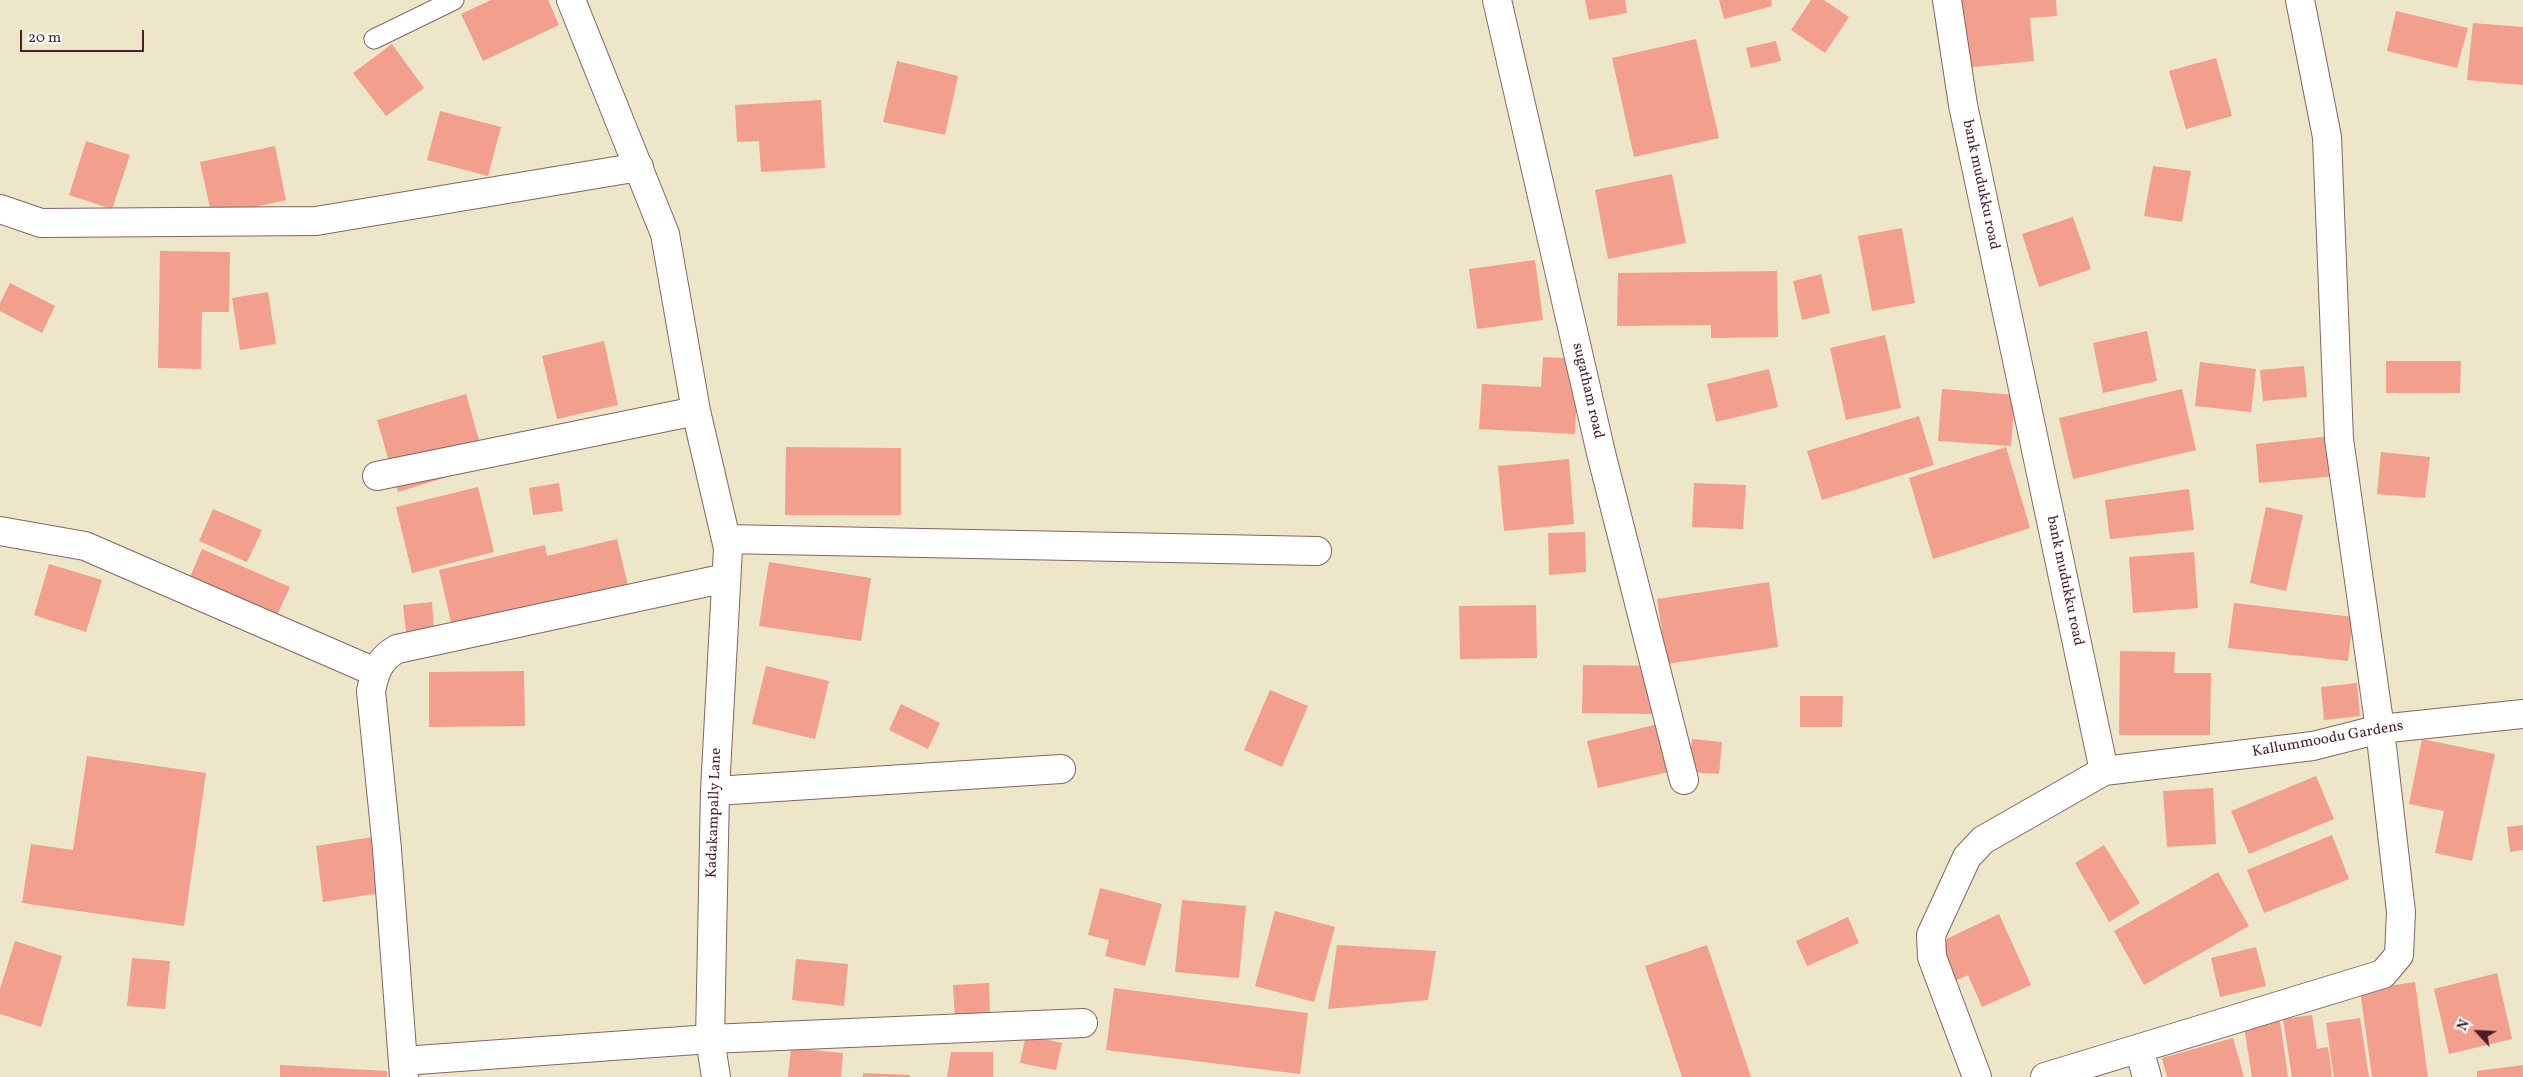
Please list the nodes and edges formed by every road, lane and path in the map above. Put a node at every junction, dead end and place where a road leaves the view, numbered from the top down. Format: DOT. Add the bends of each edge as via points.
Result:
graph roads {
  1 [pos="454,0"];
  2 [pos="572,0"];
  3 [pos="1497,0"];
  4 [pos="1947,0"];
  5 [pos="2300,0"];
  6 [pos="374,38"];
  7 [pos="639,167"];
  8 [pos="0,209"];
  9 [pos="32,219"];
  10 [pos="0,230"];
  11 [pos="696,411"];
  12 [pos="377,476"];
  13 [pos="0,531"];
  14 [pos="727,543"];
  15 [pos="1317,550"];
  16 [pos="726,578"];
  17 [pos="375,672"];
  18 [pos="2523,714"];
  19 [pos="2380,729"];
  20 [pos="1061,769"];
  21 [pos="2104,772"];
  22 [pos="1684,780"];
  23 [pos="715,791"];
  24 [pos="1083,1023"];
  25 [pos="710,1039"];
  26 [pos="2139,1049"];
  27 [pos="403,1069"];
  28 [pos="716,1077"];
  29 [pos="1977,1077"];
  30 [pos="2045,1077"];
  31 [pos="2147,1077"];
  1 -- 6 [label="lane"];
  2 -- 7 [label="street, Kadakampally Lane"];
  3 -- 22 [label="street, sugatham road" via="1601,453"];
  4 -- 21 [label="street, bank mudukku road" via="1963,105"];
  5 -- 19 [label="street" via="2327,137 2339,439"];
  7 -- 9 [label="street" via="316,221 40,223"];
  7 -- 11 [label="street, Kadakampally Lane" via="665,234"];
  8 -- 9 [label="street"];
  9 -- 10 [label="street"];
  11 -- 12 [label="street"];
  11 -- 14 [label="street, Kadakampally Lane"];
  13 -- 17 [label="street" via="86,546"];
  14 -- 15 [label="street"];
  14 -- 16 [label="street, Kadakampally Lane"];
  16 -- 17 [label="street" via="397,649 384,656"];
  16 -- 23 [label="street, Kadakampally Lane"];
  17 -- 27 [label="street" via="371,691 387,849"];
  18 -- 19 [label="street, Kallummoodu Gardens"];
  19 -- 21 [label="street, Kallummoodu Gardens" via="2313,746"];
  19 -- 26 [label="street" via="2401,912 2399,955 2384,974"];
  20 -- 23 [label="street"];
  21 -- 29 [label="street" via="1983,840 1966,856 1931,935 1932,957"];
  23 -- 25 [label="street, Kadakampally Lane"];
  24 -- 25 [label="street"];
  25 -- 27 [label="street"];
  25 -- 28 [label="street, Kadakampally Lane"];
  26 -- 30 [label="street"];
  26 -- 31 [label="street"];
}
